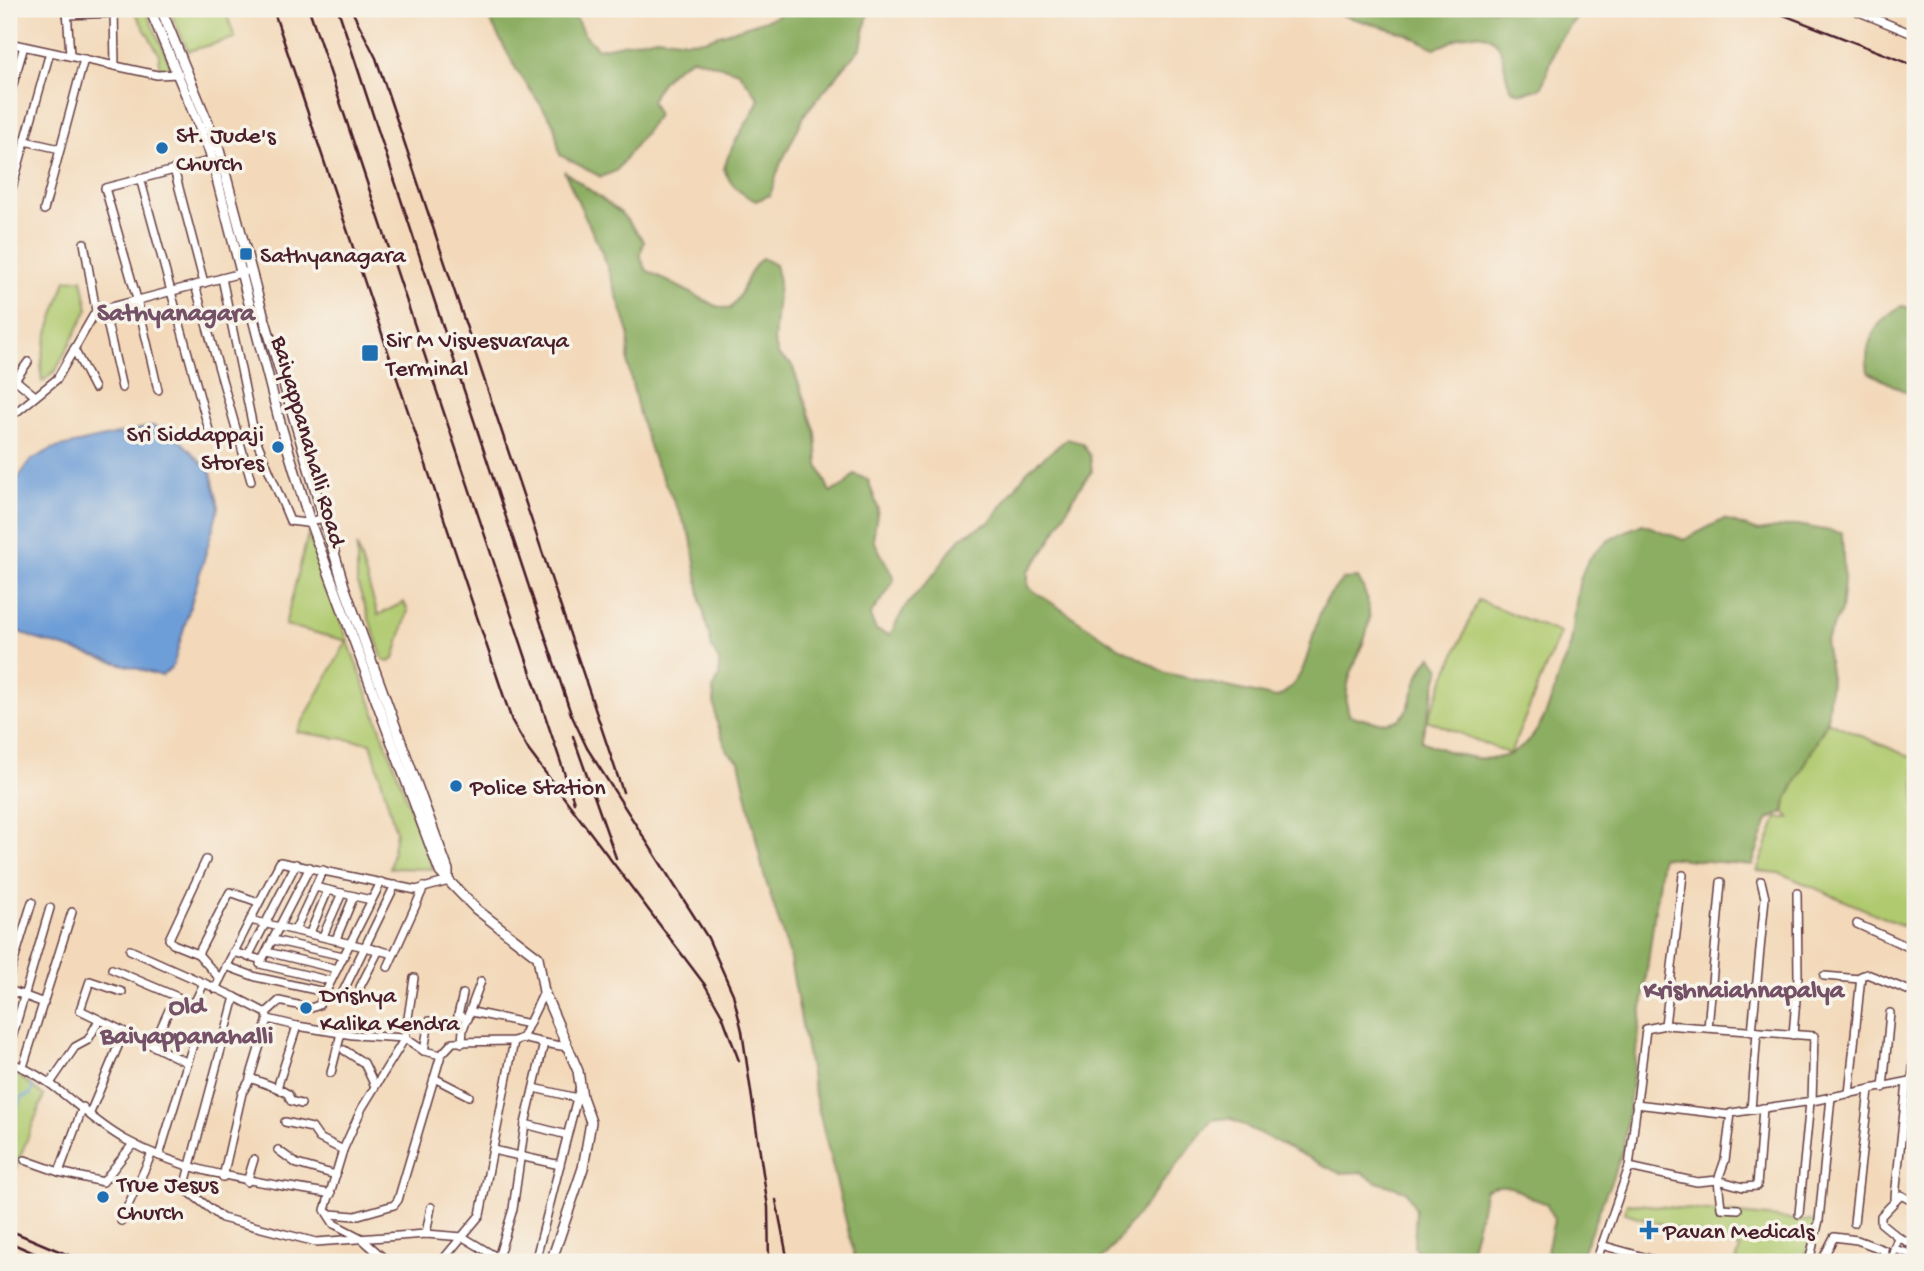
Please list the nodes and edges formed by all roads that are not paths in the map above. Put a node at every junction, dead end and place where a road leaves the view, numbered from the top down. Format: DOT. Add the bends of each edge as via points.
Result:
graph roads {
  1 [pos="150,9"];
  2 [pos="161,9"];
  3 [pos="1852,9"];
  4 [pos="114,11"];
  5 [pos="67,12"];
  6 [pos="1915,34"];
  7 [pos="9,43"];
  8 [pos="24,47"];
  9 [pos="50,52"];
  10 [pos="70,56"];
  11 [pos="84,59"];
  12 [pos="115,66"];
  13 [pos="182,73"];
  14 [pos="9,98"];
  15 [pos="25,141"];
  16 [pos="60,149"];
  17 [pos="213,160"];
  18 [pos="174,169"];
  19 [pos="140,178"];
  20 [pos="9,199"];
  21 [pos="44,210"];
  22 [pos="84,243"];
  23 [pos="247,271"];
  24 [pos="222,278"];
  25 [pos="200,284"];
  26 [pos="170,291"];
  27 [pos="136,299"];
  28 [pos="100,310"];
  29 [pos="74,349"];
  30 [pos="28,362"];
  31 [pos="12,380"];
  32 [pos="94,388"];
  33 [pos="122,388"];
  34 [pos="158,390"];
  35 [pos="34,395"];
  36 [pos="9,418"];
  37 [pos="210,433"];
  38 [pos="251,481"];
  39 [pos="323,518"];
  40 [pos="310,522"];
  41 [pos="389,724"];
  42 [pos="206,860"];
  43 [pos="296,864"];
  44 [pos="310,867"];
  45 [pos="323,870"];
  46 [pos="1684,876"];
  47 [pos="449,880"];
  48 [pos="1761,881"];
  49 [pos="380,882"];
  50 [pos="1721,882"];
  51 [pos="395,885"];
  52 [pos="315,887"];
  53 [pos="424,887"];
  54 [pos="328,890"];
  55 [pos="1797,892"];
  56 [pos="342,893"];
  57 [pos="354,896"];
  58 [pos="372,900"];
  59 [pos="32,902"];
  60 [pos="258,902"];
  61 [pos="50,908"];
  62 [pos="72,912"];
  63 [pos="250,920"];
  64 [pos="268,924"];
  65 [pos="1857,924"];
  66 [pos="281,926"];
  67 [pos="295,930"];
  68 [pos="310,933"];
  69 [pos="323,936"];
  70 [pos="336,939"];
  71 [pos="273,940"];
  72 [pos="350,943"];
  73 [pos="365,947"];
  74 [pos="130,950"];
  75 [pos="379,950"];
  76 [pos="1915,950"];
  77 [pos="267,952"];
  78 [pos="233,953"];
  79 [pos="198,954"];
  80 [pos="394,954"];
  81 [pos="344,956"];
  82 [pos="248,957"];
  83 [pos="262,960"];
  84 [pos="226,966"];
  85 [pos="388,967"];
  86 [pos="113,969"];
  87 [pos="337,969"];
  88 [pos="1824,976"];
  89 [pos="9,977"];
  90 [pos="414,978"];
  91 [pos="220,979"];
  92 [pos="1860,979"];
  93 [pos="331,981"];
  94 [pos="481,981"];
  95 [pos="204,983"];
  96 [pos="360,988"];
  97 [pos="215,989"];
  98 [pos="9,990"];
  99 [pos="122,992"];
  100 [pos="325,992"];
  101 [pos="544,992"];
  102 [pos="1915,993"];
  103 [pos="463,994"];
  104 [pos="24,995"];
  105 [pos="235,997"];
  106 [pos="340,998"];
  107 [pos="44,1003"];
  108 [pos="169,1010"];
  109 [pos="1890,1013"];
  110 [pos="470,1015"];
  111 [pos="267,1016"];
  112 [pos="99,1020"];
  113 [pos="429,1021"];
  114 [pos="529,1024"];
  115 [pos="1665,1025"];
  116 [pos="297,1026"];
  117 [pos="1708,1028"];
  118 [pos="124,1032"];
  119 [pos="1755,1032"];
  120 [pos="341,1033"];
  121 [pos="1793,1035"];
  122 [pos="195,1038"];
  123 [pos="405,1038"];
  124 [pos="518,1040"];
  125 [pos="1914,1042"];
  126 [pos="462,1043"];
  127 [pos="544,1043"];
  128 [pos="153,1045"];
  129 [pos="566,1047"];
  130 [pos="9,1048"];
  131 [pos="344,1050"];
  132 [pos="424,1051"];
  133 [pos="440,1055"];
  134 [pos="9,1062"];
  135 [pos="188,1063"];
  136 [pos="23,1067"];
  137 [pos="331,1073"];
  138 [pos="434,1078"];
  139 [pos="250,1080"];
  140 [pos="51,1082"];
  141 [pos="1911,1082"];
  142 [pos="375,1086"];
  143 [pos="580,1086"];
  144 [pos="277,1088"];
  145 [pos="534,1088"];
  146 [pos="1883,1088"];
  147 [pos="1869,1090"];
  148 [pos="1849,1094"];
  149 [pos="469,1096"];
  150 [pos="1831,1097"];
  151 [pos="577,1098"];
  152 [pos="1811,1101"];
  153 [pos="301,1104"];
  154 [pos="1636,1104"];
  155 [pos="83,1107"];
  156 [pos="1762,1108"];
  157 [pos="1751,1110"];
  158 [pos="90,1113"];
  159 [pos="1730,1115"];
  160 [pos="285,1122"];
  161 [pos="525,1124"];
  162 [pos="567,1135"];
  163 [pos="133,1144"];
  164 [pos="278,1150"];
  165 [pos="343,1150"];
  166 [pos="493,1150"];
  167 [pos="156,1155"];
  168 [pos="520,1157"];
  169 [pos="254,1159"];
  170 [pos="25,1160"];
  171 [pos="560,1165"];
  172 [pos="188,1167"];
  173 [pos="1629,1167"];
  174 [pos="59,1172"];
  175 [pos="336,1175"];
  176 [pos="223,1177"];
  177 [pos="1718,1180"];
  178 [pos="247,1182"];
  179 [pos="331,1194"];
  180 [pos="1895,1197"];
  181 [pos="1915,1202"];
  182 [pos="431,1208"];
  183 [pos="1738,1209"];
  184 [pos="330,1214"];
  185 [pos="1799,1214"];
  186 [pos="121,1221"];
  187 [pos="1854,1223"];
  188 [pos="426,1234"];
  189 [pos="463,1237"];
  190 [pos="1898,1237"];
  191 [pos="361,1238"];
  192 [pos="1601,1245"];
  193 [pos="1915,1245"];
  194 [pos="1894,1249"];
  195 [pos="1915,1254"];
  196 [pos="497,1260"];
  197 [pos="388,1262"];
  198 [pos="441,1262"];
  199 [pos="508,1262"];
  200 [pos="535,1262"];
  201 [pos="551,1262"];
  202 [pos="1596,1262"];
  203 [pos="1662,1262"];
  204 [pos="1809,1262"];
  205 [pos="1821,1262"];
  206 [pos="1883,1262"];
  207 [pos="1891,1262"];
  1 -- 13 [label="street, Baiyappanahalli Road"];
  2 -- 13 [label="street, Baiyappanahalli Road"];
  3 -- 6 [label="street"];
  4 -- 5 [label="street"];
  4 -- 12 [label="street"];
  5 -- 10 [label="street"];
  7 -- 8 [label="street"];
  8 -- 9 [label="street"];
  8 -- 14 [label="street"];
  9 -- 10 [label="street"];
  9 -- 15 [label="street"];
  10 -- 11 [label="street"];
  11 -- 12 [label="street"];
  11 -- 16 [label="street"];
  12 -- 13 [label="street" via="157,75"];
  13 -- 17 [label="street, Baiyappanahalli Road"];
  13 -- 23 [label="street, Baiyappanahalli Road" via="219,150"];
  15 -- 16 [label="street"];
  15 -- 20 [label="street"];
  16 -- 21 [label="street"];
  17 -- 18 [label="street"];
  17 -- 23 [label="street, Baiyappanahalli Road"];
  18 -- 19 [label="street"];
  18 -- 25 [label="street"];
  19 -- 26 [label="street"];
  19 -- 27 [label="street" via="105,188"];
  22 -- 28 [label="street"];
  23 -- 24 [label="street"];
  23 -- 39 [label="street, Baiyappanahalli Road"];
  23 -- 40 [label="street, Baiyappanahalli Road" via="279,419"];
  24 -- 25 [label="street"];
  24 -- 40 [label="street" via="255,437 290,521"];
  25 -- 26 [label="street"];
  25 -- 38 [label="street"];
  26 -- 27 [label="street"];
  26 -- 37 [label="street"];
  27 -- 28 [label="street"];
  27 -- 34 [label="street"];
  28 -- 29 [label="street"];
  28 -- 33 [label="street"];
  29 -- 32 [label="street"];
  29 -- 35 [label="street" via="57,379"];
  30 -- 31 [label="street"];
  31 -- 35 [label="street"];
  35 -- 36 [label="street"];
  39 -- 40 [label="street"];
  39 -- 41 [label="street, Baiyappanahalli Road" via="370,650"];
  40 -- 41 [label="street, Baiyappanahalli Road"];
  41 -- 47 [label="street, Baiyappanahalli Road"];
  42 -- 79 [label="street" via="169,939"];
  43 -- 44 [label="street"];
  43 -- 60 [label="street" via="279,863"];
  43 -- 64 [label="street"];
  44 -- 45 [label="street"];
  44 -- 66 [label="street"];
  45 -- 49 [label="street"];
  45 -- 52 [label="street"];
  46 -- 115 [label="street"];
  47 -- 53 [label="street"];
  47 -- 101 [label="street, Baiyappanahalli Road" via="476,909 538,957"];
  48 -- 119 [label="street" via="1765,898"];
  49 -- 51 [label="street"];
  49 -- 58 [label="street"];
  50 -- 117 [label="street"];
  51 -- 53 [label="street" via="416,890"];
  51 -- 73 [label="street"];
  52 -- 54 [label="street"];
  52 -- 67 [label="street"];
  53 -- 80 [label="street"];
  54 -- 56 [label="street"];
  54 -- 68 [label="street"];
  55 -- 121 [label="street"];
  56 -- 57 [label="street"];
  56 -- 69 [label="street"];
  57 -- 58 [label="street"];
  57 -- 70 [label="street"];
  58 -- 72 [label="street"];
  59 -- 89 [label="street"];
  60 -- 63 [label="street"];
  60 -- 79 [label="street" via="230,891"];
  61 -- 104 [label="street"];
  62 -- 107 [label="street"];
  63 -- 64 [label="street"];
  63 -- 78 [label="street"];
  64 -- 66 [label="street"];
  64 -- 82 [label="street"];
  65 -- 76 [label="street"];
  66 -- 67 [label="street"];
  66 -- 71 [label="street"];
  67 -- 68 [label="street"];
  68 -- 69 [label="street"];
  69 -- 70 [label="street"];
  70 -- 72 [label="street"];
  71 -- 77 [label="street"];
  71 -- 81 [label="street"];
  72 -- 73 [label="street"];
  72 -- 81 [label="street"];
  73 -- 75 [label="street"];
  73 -- 106 [label="street"];
  74 -- 95 [label="street"];
  75 -- 80 [label="street"];
  75 -- 96 [label="street"];
  77 -- 83 [label="street"];
  77 -- 87 [label="street"];
  78 -- 82 [label="street"];
  78 -- 84 [label="street"];
  79 -- 91 [label="street"];
  80 -- 85 [label="street"];
  81 -- 87 [label="street"];
  82 -- 83 [label="street"];
  83 -- 93 [label="street" via="262,965"];
  84 -- 91 [label="street"];
  84 -- 100 [label="street"];
  86 -- 95 [label="street" via="194,1004"];
  87 -- 93 [label="street"];
  88 -- 92 [label="street"];
  90 -- 123 [label="street"];
  91 -- 97 [label="street"];
  92 -- 102 [label="street" via="1867,974"];
  92 -- 148 [label="street"];
  93 -- 100 [label="street"];
  94 -- 110 [label="street"];
  95 -- 97 [label="street"];
  97 -- 105 [label="street"];
  98 -- 104 [label="street"];
  99 -- 112 [label="street" via="89,981 80,1010"];
  100 -- 111 [label="street" via="315,1008 279,1001"];
  101 -- 114 [label="street"];
  101 -- 129 [label="street, Baiyappanahalli Road"];
  103 -- 110 [label="street" via="458,1015"];
  104 -- 107 [label="street"];
  104 -- 130 [label="street"];
  105 -- 111 [label="street"];
  105 -- 172 [label="street"];
  107 -- 136 [label="street"];
  108 -- 128 [label="street"];
  109 -- 146 [label="street"];
  110 -- 114 [label="street"];
  110 -- 126 [label="street"];
  111 -- 116 [label="street"];
  111 -- 139 [label="street"];
  112 -- 118 [label="street"];
  112 -- 140 [label="street" via="88,1041 75,1047"];
  113 -- 132 [label="street"];
  114 -- 124 [label="street"];
  115 -- 117 [label="street"];
  115 -- 154 [label="street" via="1646,1029"];
  116 -- 120 [label="street"];
  116 -- 144 [label="street"];
  117 -- 119 [label="street"];
  118 -- 128 [label="street"];
  118 -- 158 [label="street"];
  119 -- 121 [label="street"];
  119 -- 157 [label="street"];
  120 -- 123 [label="street"];
  120 -- 137 [label="street"];
  121 -- 152 [label="street" via="1816,1038"];
  122 -- 135 [label="street"];
  123 -- 132 [label="street"];
  123 -- 142 [label="street"];
  124 -- 126 [label="street"];
  124 -- 127 [label="street"];
  124 -- 166 [label="street"];
  125 -- 141 [label="street"];
  126 -- 133 [label="street" via="453,1042"];
  127 -- 129 [label="street"];
  127 -- 145 [label="street"];
  128 -- 135 [label="street"];
  129 -- 143 [label="street, Baiyappanahalli Road"];
  131 -- 142 [label="street" via="364,1063"];
  132 -- 133 [label="street"];
  133 -- 138 [label="street"];
  134 -- 136 [label="street"];
  135 -- 167 [label="street"];
  136 -- 140 [label="street"];
  138 -- 149 [label="street"];
  138 -- 184 [label="street" via="398,1200 355,1216"];
  139 -- 144 [label="street"];
  139 -- 176 [label="street" via="242,1093"];
  140 -- 155 [label="street"];
  141 -- 146 [label="street"];
  141 -- 180 [label="street"];
  142 -- 165 [label="street"];
  143 -- 151 [label="street"];
  143 -- 201 [label="street, Baiyappanahalli Road" via="591,1122 583,1168"];
  144 -- 153 [label="street"];
  145 -- 151 [label="street"];
  145 -- 161 [label="street"];
  146 -- 147 [label="street"];
  147 -- 148 [label="street"];
  147 -- 187 [label="street"];
  148 -- 150 [label="street"];
  150 -- 152 [label="street"];
  150 -- 204 [label="street" via="1819,1220"];
  151 -- 162 [label="street"];
  152 -- 156 [label="street"];
  152 -- 185 [label="street"];
  154 -- 159 [label="street"];
  154 -- 173 [label="street"];
  155 -- 158 [label="street"];
  155 -- 174 [label="street"];
  156 -- 157 [label="street"];
  156 -- 177 [label="street" via="1756,1188"];
  157 -- 159 [label="street"];
  158 -- 163 [label="street"];
  159 -- 177 [label="street"];
  160 -- 165 [label="street" via="312,1128 319,1138"];
  161 -- 162 [label="street"];
  161 -- 168 [label="street"];
  162 -- 171 [label="street"];
  163 -- 167 [label="street"];
  163 -- 174 [label="street" via="103,1182"];
  164 -- 175 [label="street" via="297,1164"];
  165 -- 175 [label="street"];
  166 -- 168 [label="street"];
  166 -- 189 [label="street" via="480,1215"];
  167 -- 172 [label="street"];
  167 -- 186 [label="street"];
  168 -- 171 [label="street"];
  168 -- 196 [label="street" via="513,1209"];
  169 -- 178 [label="street"];
  170 -- 174 [label="street"];
  171 -- 200 [label="street"];
  172 -- 176 [label="street"];
  172 -- 191 [label="street" via="184,1188 222,1218 316,1242"];
  173 -- 177 [label="street" via="1697,1182"];
  173 -- 192 [label="street"];
  175 -- 179 [label="street"];
  176 -- 178 [label="street"];
  177 -- 183 [label="street" via="1721,1208"];
  178 -- 179 [label="street"];
  179 -- 184 [label="street" via="325,1210"];
  181 -- 190 [label="street" via="1901,1195 1881,1216 1881,1223"];
  182 -- 188 [label="street"];
  184 -- 191 [label="street" via="334,1224"];
  188 -- 189 [label="street"];
  188 -- 191 [label="street"];
  189 -- 196 [label="street"];
  189 -- 198 [label="street"];
  190 -- 193 [label="street"];
  190 -- 194 [label="street"];
  191 -- 197 [label="street"];
  192 -- 202 [label="street"];
  192 -- 203 [label="street"];
  194 -- 195 [label="street"];
  194 -- 207 [label="street"];
  196 -- 199 [label="street"];
  205 -- 206 [label="street" via="1833,1237 1843,1236 1884,1250"];
}
